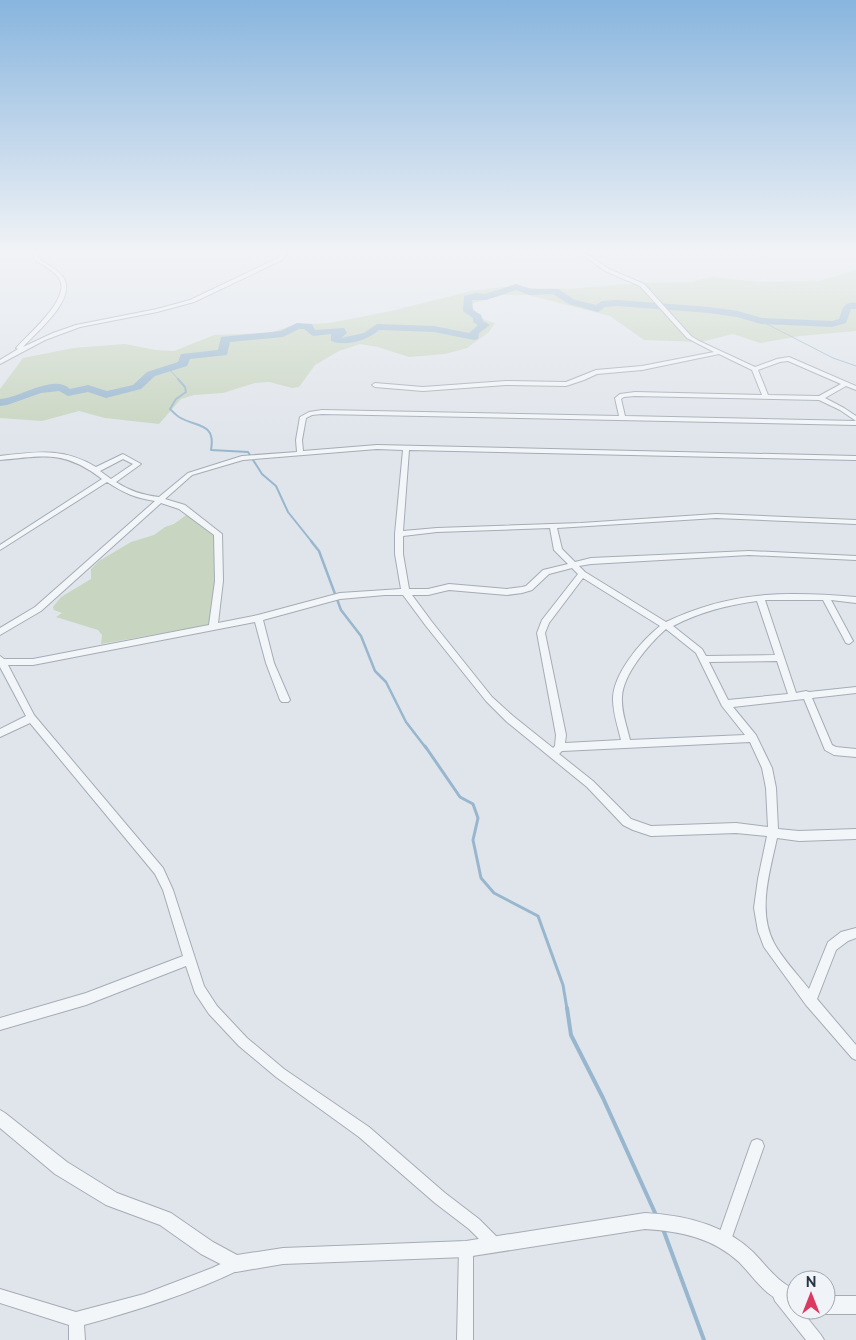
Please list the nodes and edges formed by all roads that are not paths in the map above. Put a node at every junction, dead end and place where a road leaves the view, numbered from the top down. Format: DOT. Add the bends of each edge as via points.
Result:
graph roads {
  1 [pos="50,315"];
  2 [pos="134,315"];
  3 [pos="669,315"];
  4 [pos="16,352"];
  5 [pos="717,353"];
  6 [pos="0,362"];
  7 [pos="755,369"];
  8 [pos="845,384"];
  9 [pos="375,385"];
  10 [pos="856,388"];
  11 [pos="765,396"];
  12 [pos="820,398"];
  13 [pos="622,418"];
  14 [pos="856,419"];
  15 [pos="856,423"];
  16 [pos="406,448"];
  17 [pos="300,454"];
  18 [pos="0,458"];
  19 [pos="856,458"];
  20 [pos="96,470"];
  21 [pos="109,480"];
  22 [pos="161,500"];
  23 [pos="856,522"];
  24 [pos="553,526"];
  25 [pos="398,534"];
  26 [pos="0,548"];
  27 [pos="856,558"];
  28 [pos="571,565"];
  29 [pos="582,574"];
  30 [pos="405,592"];
  31 [pos="760,597"];
  32 [pos="825,597"];
  33 [pos="856,600"];
  34 [pos="258,618"];
  35 [pos="666,625"];
  36 [pos="213,627"];
  37 [pos="0,632"];
  38 [pos="849,641"];
  39 [pos="780,658"];
  40 [pos="704,659"];
  41 [pos="0,661"];
  42 [pos="856,690"];
  43 [pos="806,694"];
  44 [pos="792,696"];
  45 [pos="285,700"];
  46 [pos="725,704"];
  47 [pos="31,718"];
  48 [pos="0,733"];
  49 [pos="753,738"];
  50 [pos="626,744"];
  51 [pos="557,750"];
  52 [pos="856,753"];
  53 [pos="773,832"];
  54 [pos="856,834"];
  55 [pos="856,933"];
  56 [pos="190,959"];
  57 [pos="810,1001"];
  58 [pos="0,1023"];
  59 [pos="856,1054"];
  60 [pos="0,1118"];
  61 [pos="757,1146"];
  62 [pos="724,1240"];
  63 [pos="496,1245"];
  64 [pos="466,1249"];
  65 [pos="236,1264"];
  66 [pos="775,1290"];
  67 [pos="786,1295"];
  68 [pos="0,1296"];
  69 [pos="836,1305"];
  70 [pos="856,1305"];
  71 [pos="76,1320"];
  72 [pos="77,1340"];
  73 [pos="465,1340"];
  74 [pos="816,1340"];
  1 -- 4 [label="street"];
  2 -- 4 [label="street" via="75,327"];
  3 -- 5 [label="street" via="689,337"];
  4 -- 6 [label="street"];
  5 -- 7 [label="street"];
  5 -- 9 [label="street" via="642,368 596,372 566,384 506,383 423,389"];
  7 -- 8 [label="street" via="789,359"];
  7 -- 11 [label="street"];
  8 -- 10 [label="street"];
  8 -- 12 [label="street"];
  11 -- 12 [label="street"];
  11 -- 13 [label="street" via="622,395 618,399"];
  12 -- 14 [label="street"];
  13 -- 15 [label="street"];
  13 -- 17 [label="street" via="310,412 303,417"];
  16 -- 17 [label="street" via="348,448"];
  16 -- 19 [label="street"];
  16 -- 25 [label="street"];
  17 -- 22 [label="street" via="250,457 193,473"];
  18 -- 20 [label="street" via="56,453"];
  20 -- 21 [label="street"];
  20 -- 21 [label="street" via="123,456 138,464"];
  21 -- 22 [label="street" via="125,491"];
  21 -- 26 [label="street"];
  22 -- 36 [label="street" via="182,507 219,535 219,581"];
  22 -- 37 [label="street" via="38,608"];
  23 -- 24 [label="street" via="716,516"];
  24 -- 25 [label="street"];
  24 -- 28 [label="street" via="558,550"];
  25 -- 30 [label="street"];
  27 -- 28 [label="street" via="749,553 613,559"];
  28 -- 29 [label="street"];
  28 -- 30 [label="street" via="546,572 529,588 522,590 507,592 449,587 428,592"];
  29 -- 35 [label="street"];
  29 -- 51 [label="street" via="545,622 541,633 561,735"];
  30 -- 34 [label="street" via="336,596"];
  30 -- 51 [label="street" via="489,699 510,719"];
  31 -- 32 [label="street"];
  31 -- 35 [label="street" via="701,610"];
  31 -- 39 [label="street"];
  32 -- 33 [label="street"];
  32 -- 38 [label="street"];
  34 -- 36 [label="street"];
  34 -- 45 [label="street" via="270,663"];
  35 -- 40 [label="street" via="690,643"];
  35 -- 50 [label="street" via="636,656 618,691"];
  36 -- 41 [label="street" via="51,659 14,663"];
  39 -- 40 [label="street"];
  39 -- 44 [label="street"];
  40 -- 46 [label="street"];
  41 -- 47 [label="street"];
  42 -- 43 [label="street"];
  43 -- 44 [label="street"];
  43 -- 52 [label="street" via="828,747 834,751"];
  44 -- 46 [label="street"];
  46 -- 49 [label="street"];
  47 -- 48 [label="street"];
  47 -- 56 [label="street" via="160,872"];
  49 -- 50 [label="street"];
  49 -- 53 [label="street" via="767,768"];
  50 -- 51 [label="street"];
  51 -- 53 [label="street" via="626,822 636,828 651,831 736,828"];
  53 -- 54 [label="street" via="799,836"];
  53 -- 57 [label="street" via="760,908 764,931 770,947"];
  55 -- 57 [label="street" via="845,936 832,946"];
  56 -- 58 [label="street" via="86,999"];
  56 -- 63 [label="street" via="199,989 213,1010 244,1042 280,1073 364,1132"];
  57 -- 59 [label="street"];
  60 -- 65 [label="street" via="61,1168 112,1199 165,1219"];
  61 -- 62 [label="street"];
  62 -- 63 [label="street" via="664,1222 645,1221"];
  62 -- 66 [label="street" via="745,1256"];
  63 -- 64 [label="street"];
  64 -- 65 [label="street" via="283,1256"];
  64 -- 73 [label="street"];
  65 -- 71 [label="street" via="144,1301"];
  66 -- 67 [label="street"];
  66 -- 74 [label="street"];
  68 -- 71 [label="street"];
  69 -- 70 [label="street"];
  71 -- 72 [label="street"];
}
